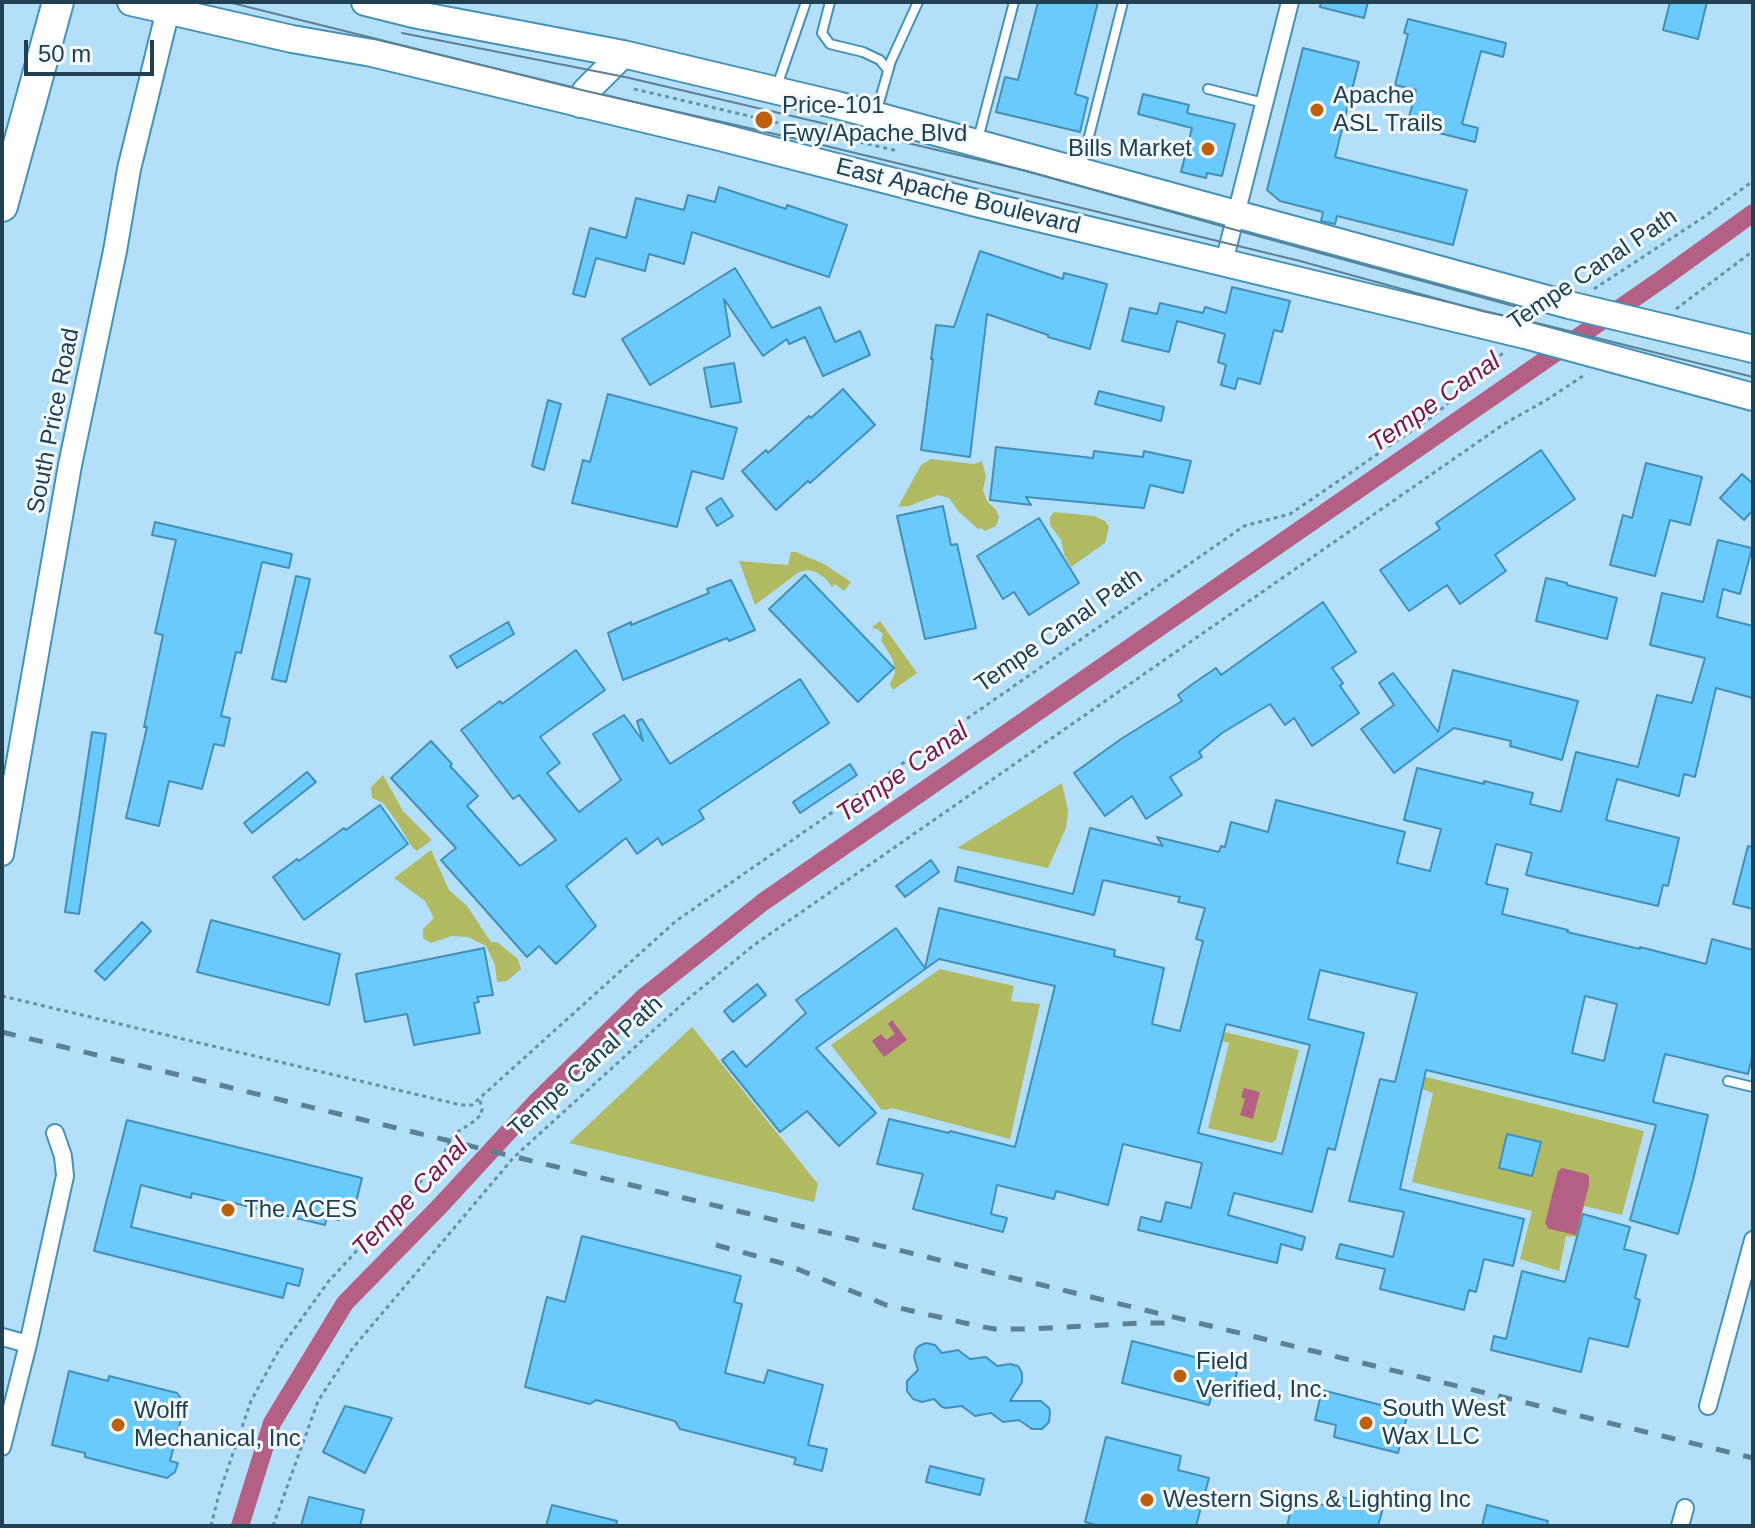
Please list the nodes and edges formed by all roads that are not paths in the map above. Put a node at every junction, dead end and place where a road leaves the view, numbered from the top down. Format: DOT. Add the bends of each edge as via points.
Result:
graph roads {
  1 [pos="58,2"];
  2 [pos="365,2"];
  3 [pos="806,2"];
  4 [pos="830,2"];
  5 [pos="918,2"];
  6 [pos="1014,2"];
  7 [pos="1123,2"];
  8 [pos="1290,2"];
  9 [pos="133,3"];
  10 [pos="169,6"];
  11 [pos="623,54"];
  12 [pos="888,70"];
  13 [pos="1208,89"];
  14 [pos="776,90"];
  15 [pos="1264,103"];
  16 [pos="580,104"];
  17 [pos="875,116"];
  18 [pos="977,144"];
  19 [pos="1080,171"];
  20 [pos="2,206"];
  21 [pos="1236,213"];
  22 [pos="1224,262"];
  23 [pos="1753,349"];
  24 [pos="1753,397"];
  25 [pos="2,854"];
  26 [pos="1728,1081"];
  27 [pos="1753,1087"];
  28 [pos="55,1133"];
  29 [pos="1753,1240"];
  30 [pos="2,1337"];
  31 [pos="28,1344"];
  32 [pos="1708,1406"];
  33 [pos="2,1447"];
  34 [pos="1685,1508"];
  35 [pos="1680,1526"];
  1 -- 20 [label="highway"];
  2 -- 11 [label="main road"];
  3 -- 14 [label="lane"];
  4 -- 12 [label="lane" via="822,33 830,44 863,52"];
  5 -- 12 [label="lane"];
  6 -- 18 [label="lane"];
  7 -- 19 [label="lane"];
  8 -- 15 [label="street"];
  9 -- 10 [label="main road, East Apache Boulevard"];
  10 -- 16 [label="main road, East Apache Boulevard"];
  10 -- 25 [label="main road, South Price Road" via="129,169 70,465"];
  11 -- 14 [label="main road"];
  11 -- 16 [label="main road"];
  12 -- 17 [label="lane"];
  13 -- 15 [label="lane"];
  14 -- 17 [label="main road"];
  15 -- 21 [label="street"];
  16 -- 22 [label="main road, East Apache Boulevard"];
  17 -- 18 [label="main road"];
  18 -- 19 [label="main road"];
  19 -- 21 [label="main road"];
  21 -- 22 [label="street"];
  21 -- 23 [label="main road"];
  22 -- 24 [label="main road, East Apache Boulevard"];
  26 -- 27 [label="lane"];
  28 -- 31 [label="street" via="65,1176"];
  29 -- 32 [label="street"];
  30 -- 31 [label="street"];
  31 -- 33 [label="street"];
  34 -- 35 [label="street"];
}
